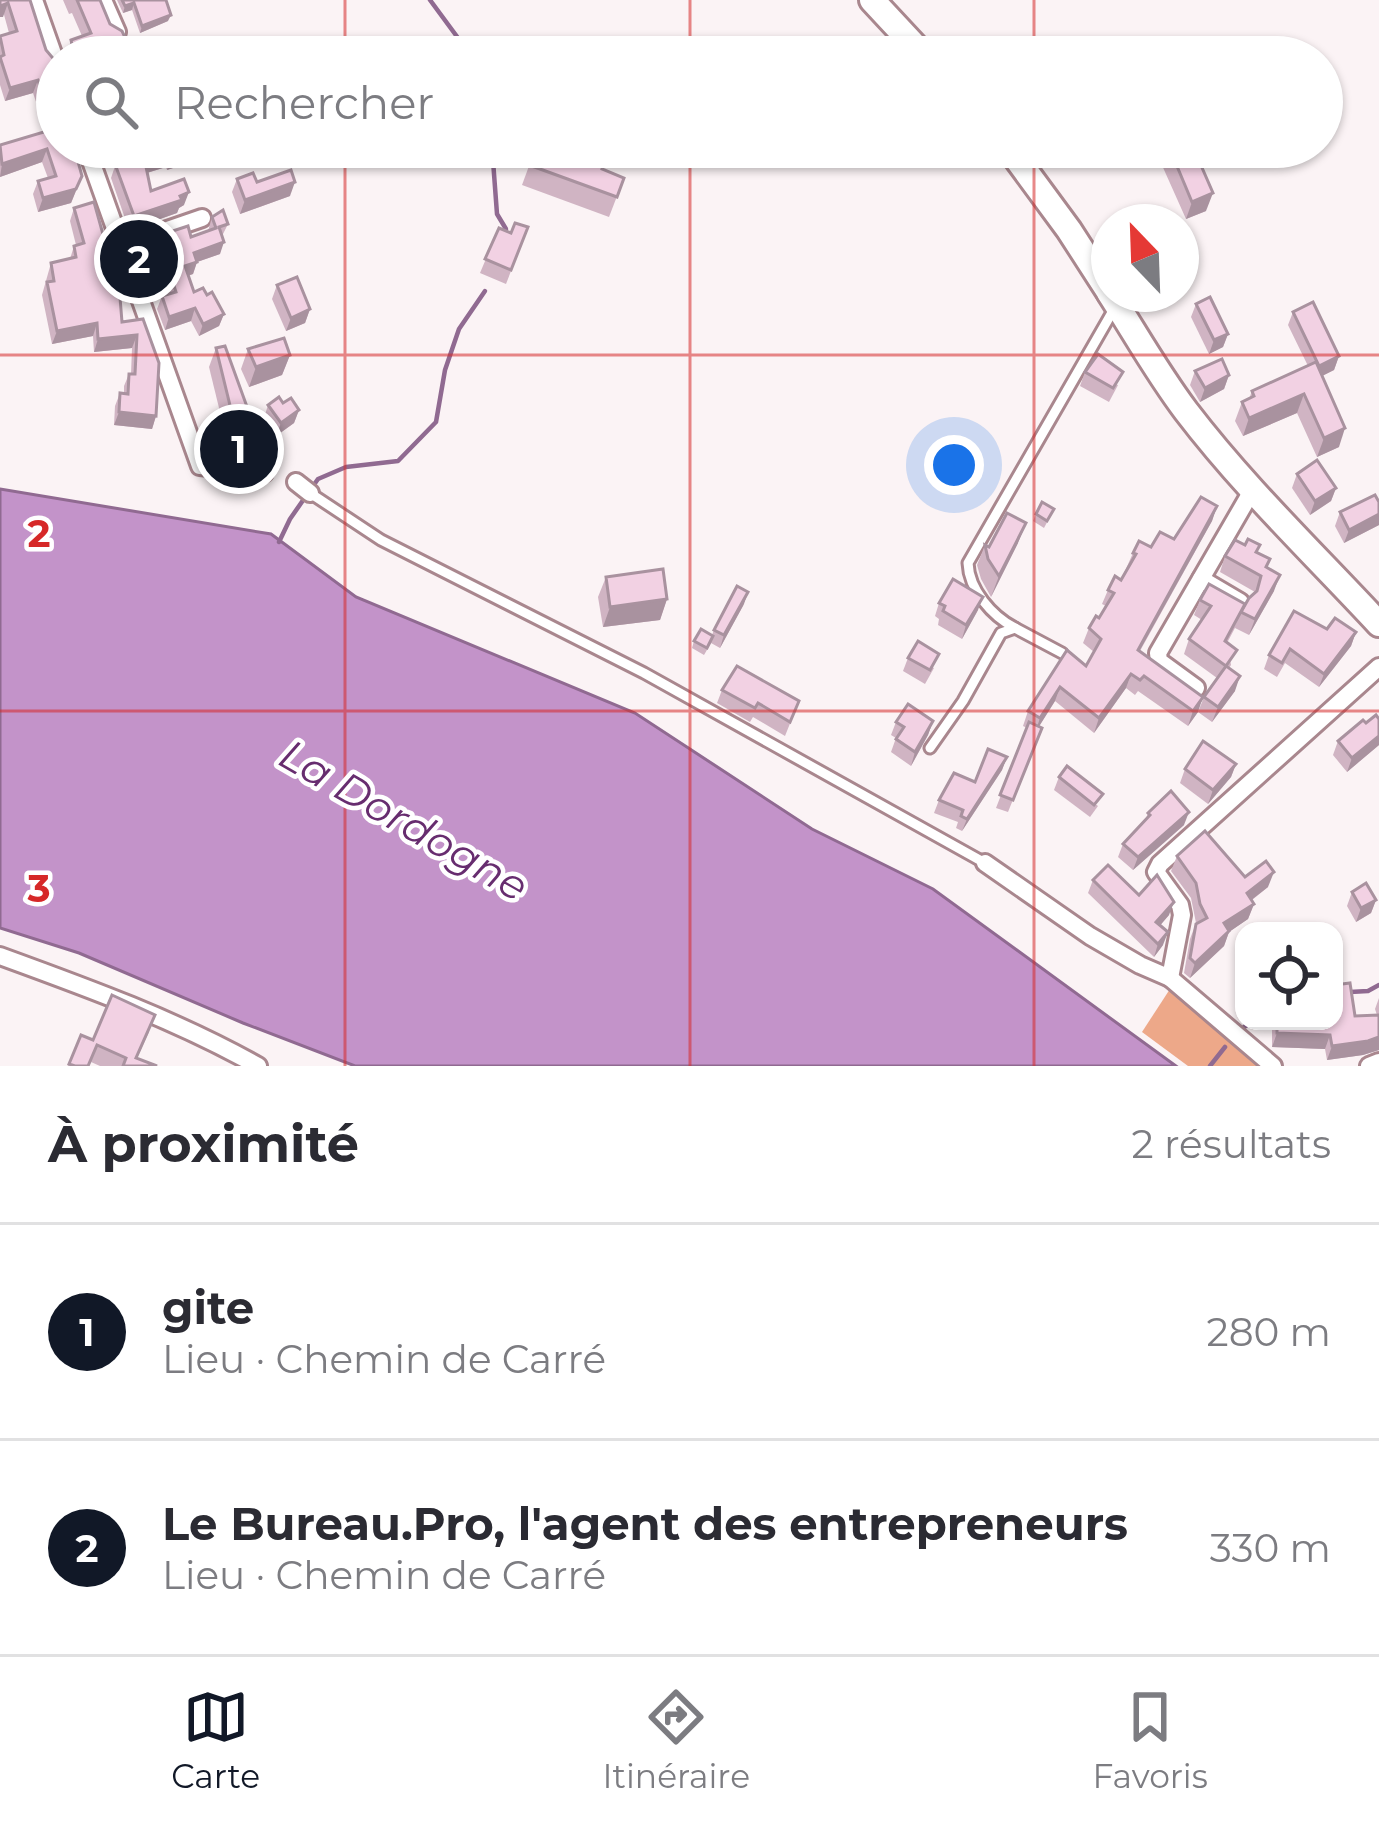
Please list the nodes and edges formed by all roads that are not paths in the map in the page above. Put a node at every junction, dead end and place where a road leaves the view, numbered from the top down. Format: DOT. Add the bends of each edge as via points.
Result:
graph roads {
  1 [pos="34,0"];
  2 [pos="103,0"];
  3 [pos="872,0"];
  4 [pos="117,32"];
  5 [pos="47,36"];
  6 [pos="906,36"];
  7 [pos="93,168"];
  8 [pos="1023,168"];
  9 [pos="202,218"];
  10 [pos="121,246"];
  11 [pos="1091,267"];
  12 [pos="1104,312"];
  13 [pos="1122,312"];
  14 [pos="264,473"];
  15 [pos="303,487"];
  16 [pos="1253,489"];
  17 [pos="1201,579"];
  18 [pos="1240,602"];
  19 [pos="1379,624"];
  20 [pos="1015,628"];
  21 [pos="1062,653"];
  22 [pos="1379,667"];
  23 [pos="1196,688"];
  24 [pos="930,748"];
  25 [pos="985,863"];
  26 [pos="0,956"];
  27 [pos="1170,978"];
  28 [pos="1379,1062"];
  29 [pos="258,1066"];
  30 [pos="1273,1066"];
  31 [pos="1369,1066"];
  1 -- 5 [label="street"];
  2 -- 4 [label="street"];
  3 -- 6 [label="main road"];
  7 -- 10 [label="street"];
  8 -- 11 [label="main road"];
  9 -- 10 [label="street"];
  10 -- 14 [label="street" via="200,466"];
  12 -- 20 [label="lane" via="968,563 990,610"];
  13 -- 16 [label="main road" via="1181,405"];
  15 -- 25 [label="lane" via="381,540 644,673"];
  16 -- 17 [label="street"];
  16 -- 19 [label="main road"];
  17 -- 18 [label="street"];
  17 -- 23 [label="street" via="1157,657"];
  20 -- 21 [label="lane"];
  20 -- 24 [label="lane" via="1001,633"];
  22 -- 27 [label="street" via="1160,864 1156,872 1181,915"];
  25 -- 27 [label="street" via="1090,936"];
  26 -- 29 [label="street" via="130,1004"];
  27 -- 30 [label="street"];
  28 -- 31 [label="street"];
}
